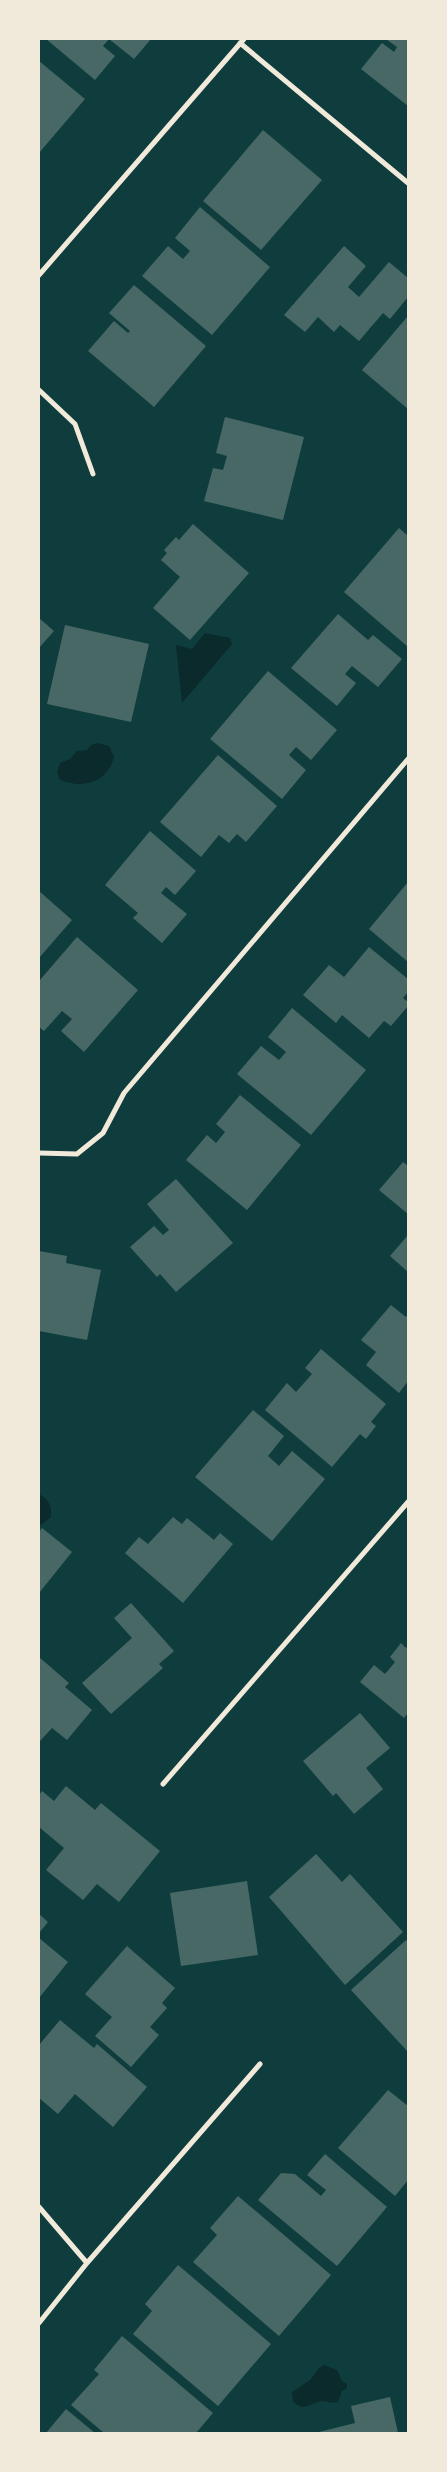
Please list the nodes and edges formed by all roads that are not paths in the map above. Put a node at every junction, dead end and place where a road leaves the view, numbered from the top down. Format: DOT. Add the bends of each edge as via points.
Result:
graph roads {
  1 [pos="242,41"];
  2 [pos="408,183"];
  3 [pos="39,275"];
  4 [pos="39,390"];
  5 [pos="93,474"];
  6 [pos="408,759"];
  7 [pos="39,1153"];
  8 [pos="408,1502"];
  9 [pos="163,1784"];
  10 [pos="260,2064"];
  11 [pos="39,2207"];
  12 [pos="87,2262"];
  13 [pos="39,2323"];
  1 -- 2 [label="street"];
  1 -- 3 [label="street"];
  4 -- 5 [label="street" via="75,424"];
  6 -- 7 [label="street" via="124,1093 103,1133 77,1154"];
  8 -- 9 [label="street"];
  10 -- 12 [label="street"];
  11 -- 12 [label="street"];
  12 -- 13 [label="street"];
}
